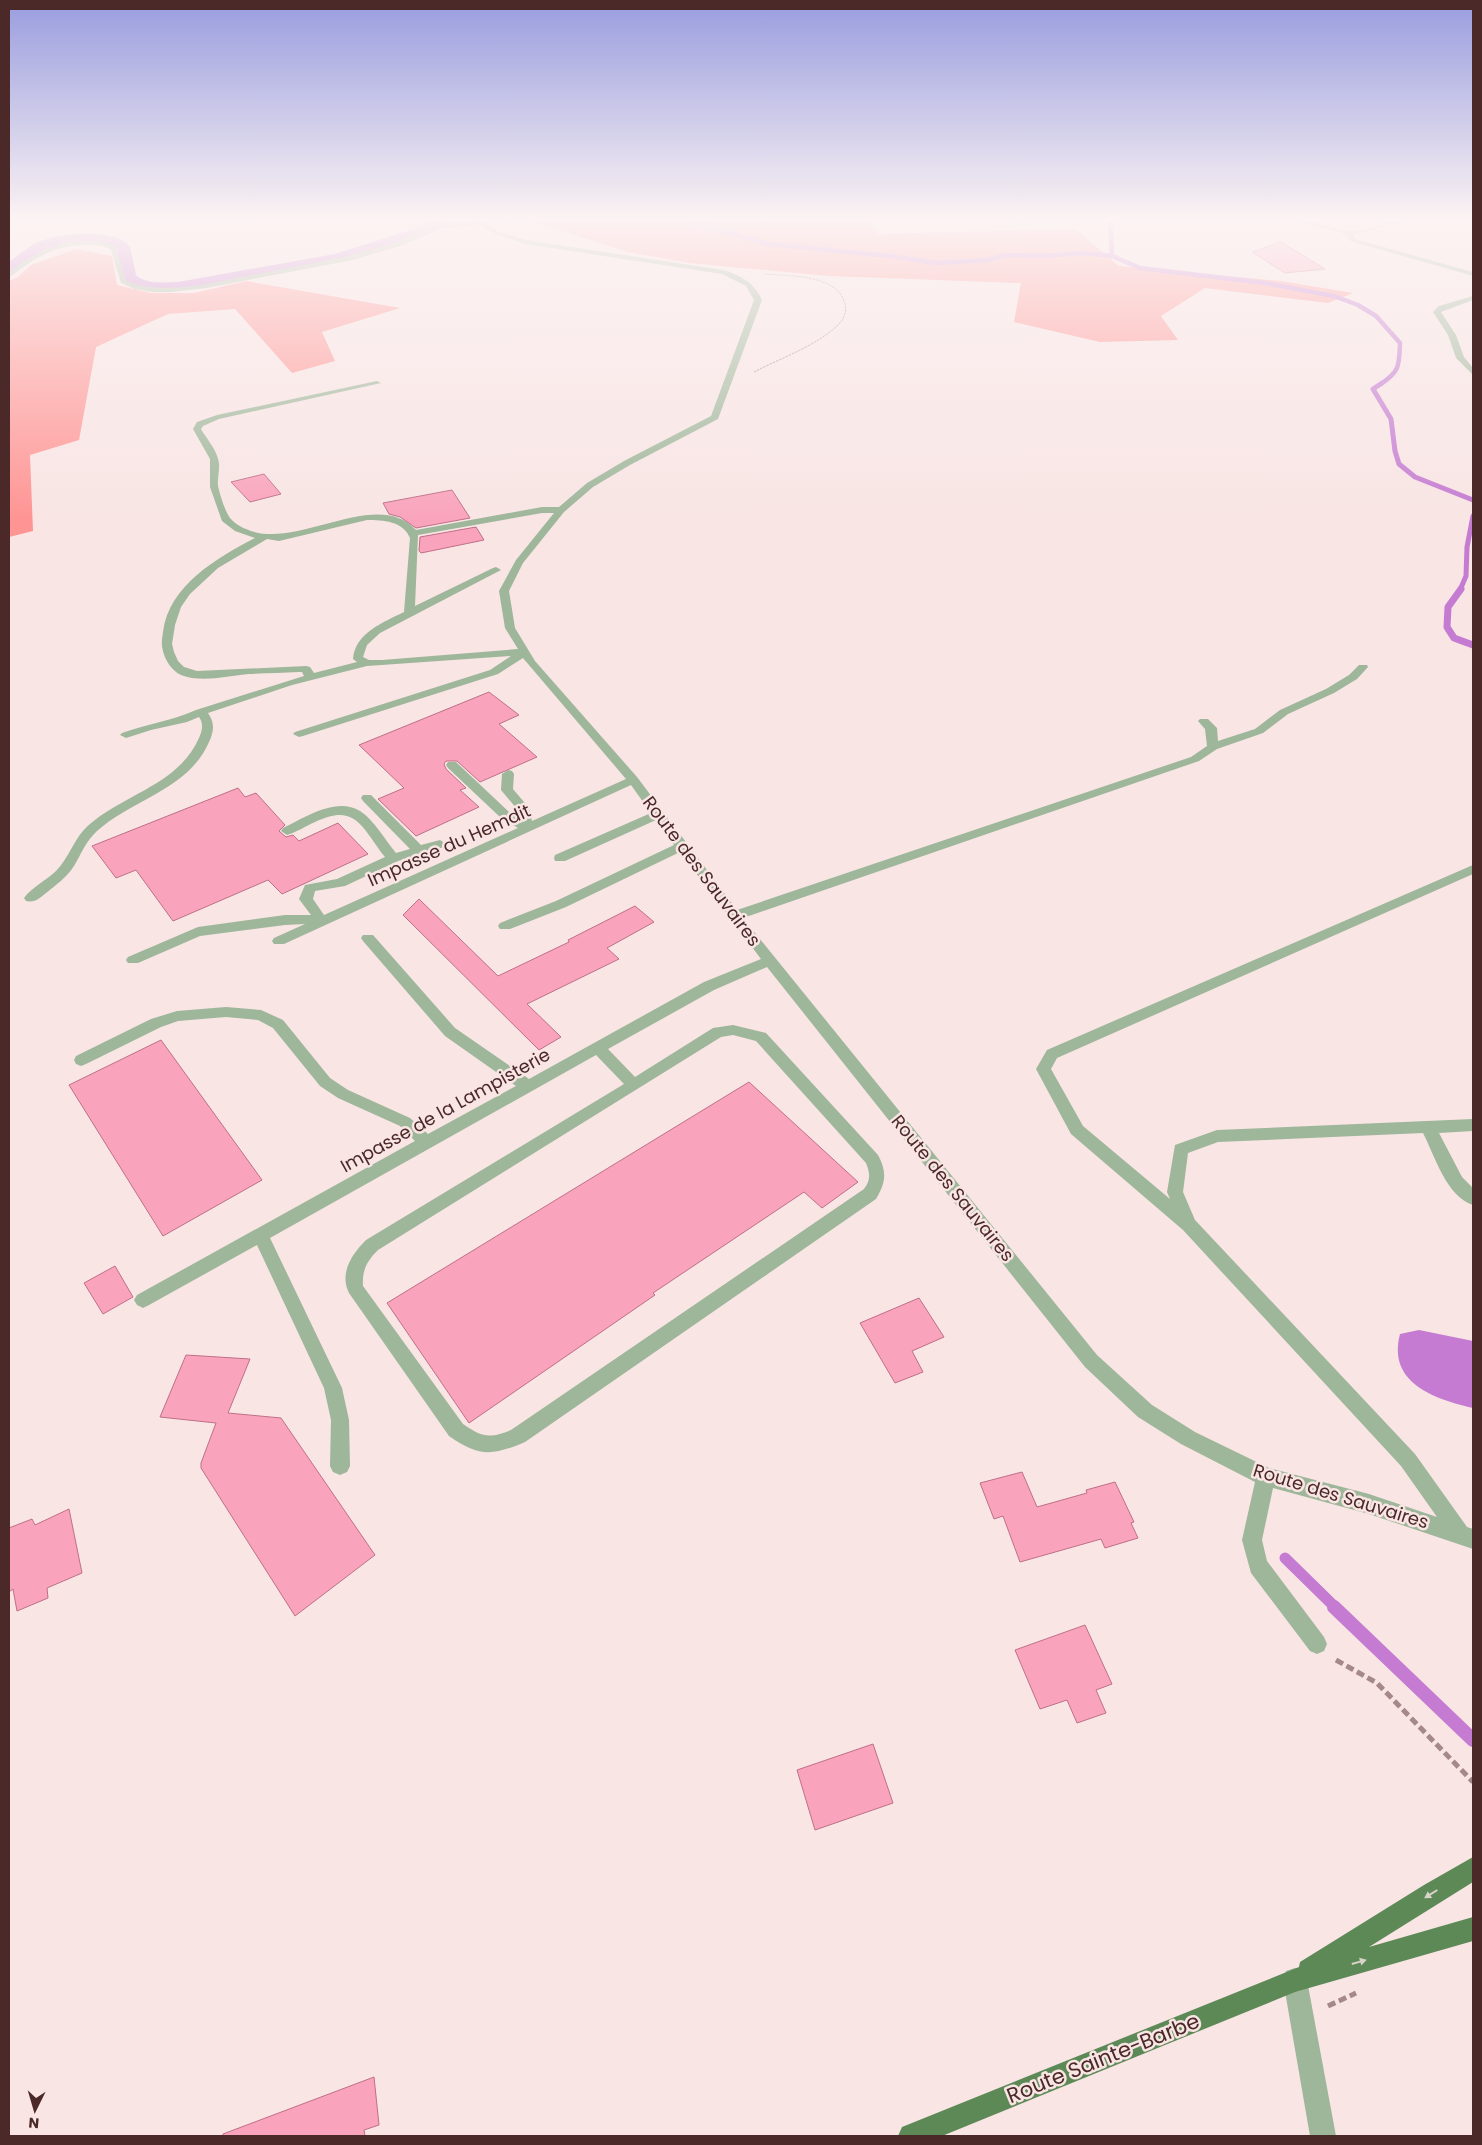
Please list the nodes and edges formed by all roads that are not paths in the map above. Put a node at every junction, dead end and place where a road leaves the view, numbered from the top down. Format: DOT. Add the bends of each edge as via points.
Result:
graph roads {
  1 [pos="751,321"];
  2 [pos="1443,321"];
  3 [pos="1473,373"];
  4 [pos="377,383"];
  5 [pos="561,510"];
  6 [pos="414,533"];
  7 [pos="264,537"];
  8 [pos="496,570"];
  9 [pos="409,613"];
  10 [pos="525,652"];
  11 [pos="367,663"];
  12 [pos="1363,667"];
  13 [pos="310,676"];
  14 [pos="200,712"];
  15 [pos="1204,721"];
  16 [pos="299,734"];
  17 [pos="126,735"];
  18 [pos="1213,747"];
  19 [pos="452,765"];
  20 [pos="508,774"];
  21 [pos="634,780"];
  22 [pos="367,798"];
  23 [pos="658,814"];
  24 [pos="528,828"];
  25 [pos="287,831"];
  26 [pos="440,844"];
  27 [pos="682,846"];
  28 [pos="419,850"];
  29 [pos="393,858"];
  30 [pos="560,858"];
  31 [pos="1473,870"];
  32 [pos="32,898"];
  33 [pos="734,916"];
  34 [pos="322,922"];
  35 [pos="506,926"];
  36 [pos="368,938"];
  37 [pos="279,941"];
  38 [pos="133,960"];
  39 [pos="770,960"];
  40 [pos="598,1048"];
  41 [pos="81,1060"];
  42 [pos="634,1085"];
  43 [pos="529,1087"];
  44 [pos="1473,1125"];
  45 [pos="1428,1127"];
  46 [pos="427,1143"];
  47 [pos="1473,1198"];
  48 [pos="1189,1225"];
  49 [pos="260,1235"];
  50 [pos="143,1300"];
  51 [pos="340,1466"];
  52 [pos="1266,1477"];
  53 [pos="1466,1535"];
  54 [pos="1317,1644"];
  55 [pos="1473,1869"];
  56 [pos="1473,1929"];
  57 [pos="1296,1980"];
  58 [pos="911,2136"];
  59 [pos="1323,2136"];
  1 -- 5 [label="street, Route des Sauvaires" via="715,417 590,485"];
  2 -- 3 [label="street" via="1452,334 1460,358"];
  4 -- 7 [label="street" via="217,417 198,427 214,459 214,487 227,521 243,532"];
  5 -- 6 [label="street" via="542,510"];
  5 -- 10 [label="street, Route des Sauvaires" via="519,562 504,591 510,628"];
  6 -- 7 [label="street" via="395,521 381,517 291,536"];
  6 -- 9 [label="street"];
  7 -- 13 [label="street" via="217,563 184,593 176,605 167,649 172,661 185,672 206,674 306,669"];
  8 -- 9 [label="street"];
  9 -- 11 [label="street" via="362,643 357,652 358,659"];
  10 -- 11 [label="street"];
  10 -- 16 [label="street" via="494,672"];
  10 -- 21 [label="street, Route des Sauvaires" via="531,663"];
  11 -- 13 [label="street"];
  12 -- 18 [label="street" via="1353,677 1284,712 1259,731"];
  13 -- 14 [label="street"];
  14 -- 17 [label="street" via="183,720"];
  14 -- 32 [label="street" via="208,719 209,726 198,755 187,768 91,829 67,866"];
  15 -- 18 [label="street" via="1211,728"];
  18 -- 33 [label="street" via="1195,759"];
  19 -- 24 [label="street" via="505,814"];
  20 -- 24 [label="street" via="508,790 523,808"];
  21 -- 23 [label="street, Route des Sauvaires"];
  21 -- 24 [label="street, Impasse du Hemdit"];
  22 -- 28 [label="street"];
  23 -- 27 [label="street, Route des Sauvaires"];
  23 -- 30 [label="street"];
  24 -- 34 [label="street, Impasse du Hemdit"];
  25 -- 29 [label="street" via="332,811 344,810 356,814"];
  26 -- 28 [label="street"];
  27 -- 33 [label="street, Route des Sauvaires"];
  27 -- 35 [label="street" via="561,904"];
  28 -- 29 [label="street"];
  29 -- 34 [label="street" via="340,882 310,888 306,899"];
  31 -- 48 [label="street" via="1052,1054 1043,1069 1077,1130"];
  33 -- 39 [label="street, Route des Sauvaires"];
  34 -- 37 [label="street, Impasse du Hemdit"];
  34 -- 38 [label="street" via="285,920 198,932"];
  36 -- 43 [label="street" via="450,1032"];
  39 -- 40 [label="street, Impasse de la Lampisterie" via="709,986"];
  39 -- 52 [label="street, Route des Sauvaires" via="1092,1361 1145,1411 1188,1438"];
  40 -- 42 [label="street"];
  40 -- 43 [label="street, Impasse de la Lampisterie"];
  41 -- 46 [label="street" via="177,1016 226,1012 261,1015 278,1024 325,1082 343,1094 405,1122"];
  42 -- 42 [label="street" via="718,1032 733,1030 761,1037 872,1159 878,1182 870,1194 518,1436 498,1445 475,1444 456,1430 355,1288 353,1273 356,1265 372,1245"];
  43 -- 46 [label="street, Impasse de la Lampisterie"];
  44 -- 45 [label="street"];
  45 -- 47 [label="street" via="1456,1182"];
  45 -- 48 [label="street" via="1217,1136 1182,1149 1175,1192"];
  46 -- 49 [label="street, Impasse de la Lampisterie"];
  48 -- 53 [label="street" via="1408,1460"];
  49 -- 50 [label="street, Impasse de la Lampisterie"];
  49 -- 51 [label="street" via="333,1388 340,1420"];
  52 -- 53 [label="street, Route des Sauvaires" via="1370,1504"];
  52 -- 54 [label="street" via="1252,1540 1258,1566"];
  55 -- 57 [label="main road, Route Sainte-Barbe, one-way"];
  57 -- 56 [label="main road, Route Sainte-Barbe, one-way"];
  57 -- 58 [label="main road, Route Sainte-Barbe"];
  57 -- 59 [label="street"];
}
